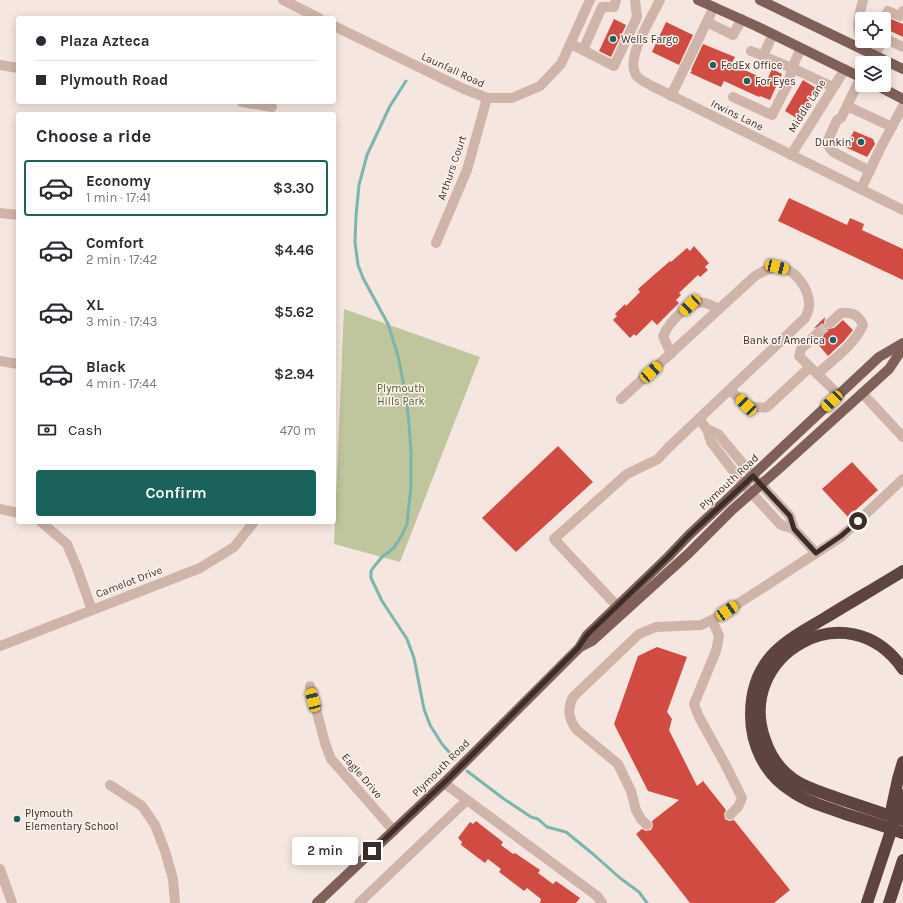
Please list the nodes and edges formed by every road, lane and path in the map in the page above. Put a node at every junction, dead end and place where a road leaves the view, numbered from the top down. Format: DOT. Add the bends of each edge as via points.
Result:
graph roads {
  1 [pos="282,0"];
  2 [pos="616,0"];
  3 [pos="635,0"];
  4 [pos="660,0"];
  5 [pos="698,0"];
  6 [pos="760,0"];
  7 [pos="863,0"];
  8 [pos="590,1"];
  9 [pos="602,7"];
  10 [pos="714,7"];
  11 [pos="888,12"];
  12 [pos="902,15"];
  13 [pos="310,16"];
  14 [pos="742,19"];
  15 [pos="707,22"];
  16 [pos="336,27"];
  17 [pos="773,34"];
  18 [pos="891,41"];
  19 [pos="571,44"];
  20 [pos="903,47"];
  21 [pos="801,48"];
  22 [pos="876,48"];
  23 [pos="583,50"];
  24 [pos="751,52"];
  25 [pos="871,53"];
  26 [pos="763,56"];
  27 [pos="0,65"];
  28 [pos="16,68"];
  29 [pos="792,68"];
  30 [pos="844,69"];
  31 [pos="903,69"];
  32 [pos="855,75"];
  33 [pos="833,87"];
  34 [pos="855,90"];
  35 [pos="890,92"];
  36 [pos="671,96"];
  37 [pos="733,97"];
  38 [pos="487,98"];
  39 [pos="903,99"];
  40 [pos="252,104"];
  41 [pos="847,106"];
  42 [pos="903,106"];
  43 [pos="272,108"];
  44 [pos="892,127"];
  45 [pos="791,155"];
  46 [pos="871,168"];
  47 [pos="861,189"];
  48 [pos="903,210"];
  49 [pos="0,213"];
  50 [pos="16,215"];
  51 [pos="436,243"];
  52 [pos="719,309"];
  53 [pos="830,323"];
  54 [pos="818,333"];
  55 [pos="903,343"];
  56 [pos="903,348"];
  57 [pos="671,354"];
  58 [pos="0,361"];
  59 [pos="16,364"];
  60 [pos="814,371"];
  61 [pos="730,390"];
  62 [pos="862,393"];
  63 [pos="839,395"];
  64 [pos="621,399"];
  65 [pos="699,419"];
  66 [pos="707,429"];
  67 [pos="903,437"];
  68 [pos="753,476"];
  69 [pos="903,479"];
  70 [pos="744,485"];
  71 [pos="761,485"];
  72 [pos="751,493"];
  73 [pos="0,509"];
  74 [pos="16,513"];
  75 [pos="43,524"];
  76 [pos="252,524"];
  77 [pos="794,529"];
  78 [pos="816,553"];
  79 [pos="903,571"];
  80 [pos="617,606"];
  81 [pos="92,610"];
  82 [pos="712,620"];
  83 [pos="0,646"];
  84 [pos="578,648"];
  85 [pos="903,669"];
  86 [pos="310,686"];
  87 [pos="903,762"];
  88 [pos="444,783"];
  89 [pos="110,785"];
  90 [pos="903,795"];
  91 [pos="468,800"];
  92 [pos="846,807"];
  93 [pos="730,815"];
  94 [pos="903,820"];
  95 [pos="647,825"];
  96 [pos="394,831"];
  97 [pos="903,833"];
  98 [pos="882,857"];
  99 [pos="903,860"];
  100 [pos="0,869"];
  101 [pos="12,903"];
  102 [pos="175,903"];
  103 [pos="317,903"];
  104 [pos="359,903"];
  105 [pos="602,903"];
  106 [pos="867,903"];
  107 [pos="889,903"];
  1 -- 13 [label="street"];
  2 -- 9 [label="street" via="614,7"];
  3 -- 23 [label="street" via="637,17 614,66"];
  4 -- 36 [label="street, Irwins Lane" via="635,50 633,64 636,76"];
  5 -- 10 [label="main road"];
  6 -- 25 [label="main road"];
  7 -- 25 [label="street" via="857,22 860,38"];
  8 -- 9 [label="street"];
  8 -- 19 [label="street, Launfall Road"];
  9 -- 23 [label="street"];
  10 -- 14 [label="main road"];
  10 -- 15 [label="street"];
  11 -- 12 [label="street"];
  14 -- 15 [label="street" via="733,35"];
  14 -- 17 [label="main road"];
  15 -- 36 [label="street"];
  16 -- 38 [label="street, Launfall Road"];
  17 -- 21 [label="main road"];
  17 -- 26 [label="street"];
  18 -- 20 [label="street"];
  19 -- 23 [label="street"];
  19 -- 38 [label="street, Launfall Road" via="561,64 540,86 512,98"];
  21 -- 29 [label="street"];
  21 -- 30 [label="main road"];
  22 -- 25 [label="street"];
  24 -- 26 [label="street"];
  25 -- 31 [label="main road"];
  26 -- 29 [label="street"];
  27 -- 28 [label="street"];
  29 -- 33 [label="street"];
  29 -- 37 [label="street" via="788,84 772,115"];
  30 -- 32 [label="main road"];
  30 -- 33 [label="street, Middle Lane"];
  33 -- 45 [label="street, Middle Lane"];
  34 -- 41 [label="street"];
  35 -- 39 [label="main road"];
  36 -- 45 [label="street, Irwins Lane"];
  38 -- 51 [label="street, Arthurs Court" via="467,170"];
  40 -- 43 [label="street"];
  41 -- 44 [label="street"];
  41 -- 46 [label="street" via="834,144 839,150"];
  42 -- 44 [label="street"];
  44 -- 46 [label="street"];
  45 -- 47 [label="street, Irwins Lane"];
  46 -- 47 [label="street"];
  47 -- 48 [label="street, Irwins Lane"];
  49 -- 50 [label="street"];
  52 -- 57 [label="street"];
  52 -- 57 [label="street" via="704,302 690,305 668,326 663,336"];
  52 -- 61 [label="street" via="755,276 777,267 790,270 806,289 809,302 805,318"];
  53 -- 60 [label="street" via="841,313 850,312 860,318 863,325 852,342"];
  54 -- 60 [label="street" via="801,349 799,356"];
  55 -- 63 [label="main road, Plymouth Road" via="879,357"];
  56 -- 62 [label="main road, Plymouth Road" via="889,369"];
  57 -- 64 [label="street"];
  58 -- 59 [label="street"];
  60 -- 61 [label="street" via="767,407 757,409 746,405"];
  60 -- 63 [label="street"];
  61 -- 65 [label="street"];
  62 -- 67 [label="street"];
  62 -- 71 [label="main road, Plymouth Road"];
  63 -- 68 [label="main road, Plymouth Road"];
  65 -- 66 [label="street"];
  65 -- 80 [label="street" via="658,459 627,474 554,539"];
  66 -- 68 [label="street" via="718,434"];
  66 -- 70 [label="street" via="710,442"];
  68 -- 70 [label="main road, Plymouth Road"];
  68 -- 71 [label="street"];
  69 -- 78 [label="street" via="841,536"];
  70 -- 72 [label="street"];
  70 -- 80 [label="main road, Plymouth Road"];
  71 -- 72 [label="main road, Plymouth Road"];
  71 -- 77 [label="street" via="790,516"];
  72 -- 77 [label="street" via="782,525"];
  72 -- 84 [label="main road, Plymouth Road" via="592,641"];
  73 -- 74 [label="street"];
  75 -- 81 [label="street" via="66,544"];
  76 -- 81 [label="street, Camelot Drive" via="234,547 200,568"];
  77 -- 78 [label="street"];
  78 -- 82 [label="street"];
  79 -- 92 [label="highway" via="802,631 776,651 764,666 752,697 751,720 754,741 762,760 772,774 786,788 799,796 821,805"];
  80 -- 84 [label="main road, Plymouth Road" via="587,635"];
  81 -- 83 [label="street, Camelot Drive"];
  82 -- 93 [label="street" via="719,636 716,650 694,704 742,798"];
  82 -- 95 [label="street" via="702,625 656,627 639,634 582,687 569,705 568,714 577,730 618,764 631,791 636,810"];
  84 -- 88 [label="main road, Plymouth Road"];
  85 -- 92 [label="highway" via="884,647 869,639 851,633 833,632 812,637 793,648 776,664 764,685 760,707 761,728 772,757 785,773 801,784"];
  86 -- 96 [label="street, Eagle Drive" via="331,759"];
  87 -- 98 [label="highway"];
  88 -- 91 [label="street"];
  88 -- 96 [label="main road, Plymouth Road"];
  89 -- 102 [label="street" via="142,806 155,825 173,879"];
  90 -- 98 [label="highway"];
  91 -- 104 [label="street"];
  91 -- 105 [label="street" via="597,896"];
  92 -- 94 [label="highway"];
  92 -- 97 [label="highway"];
  96 -- 103 [label="main road, Plymouth Road"];
  98 -- 106 [label="highway"];
  99 -- 107 [label="highway"];
  100 -- 101 [label="street"];
}
